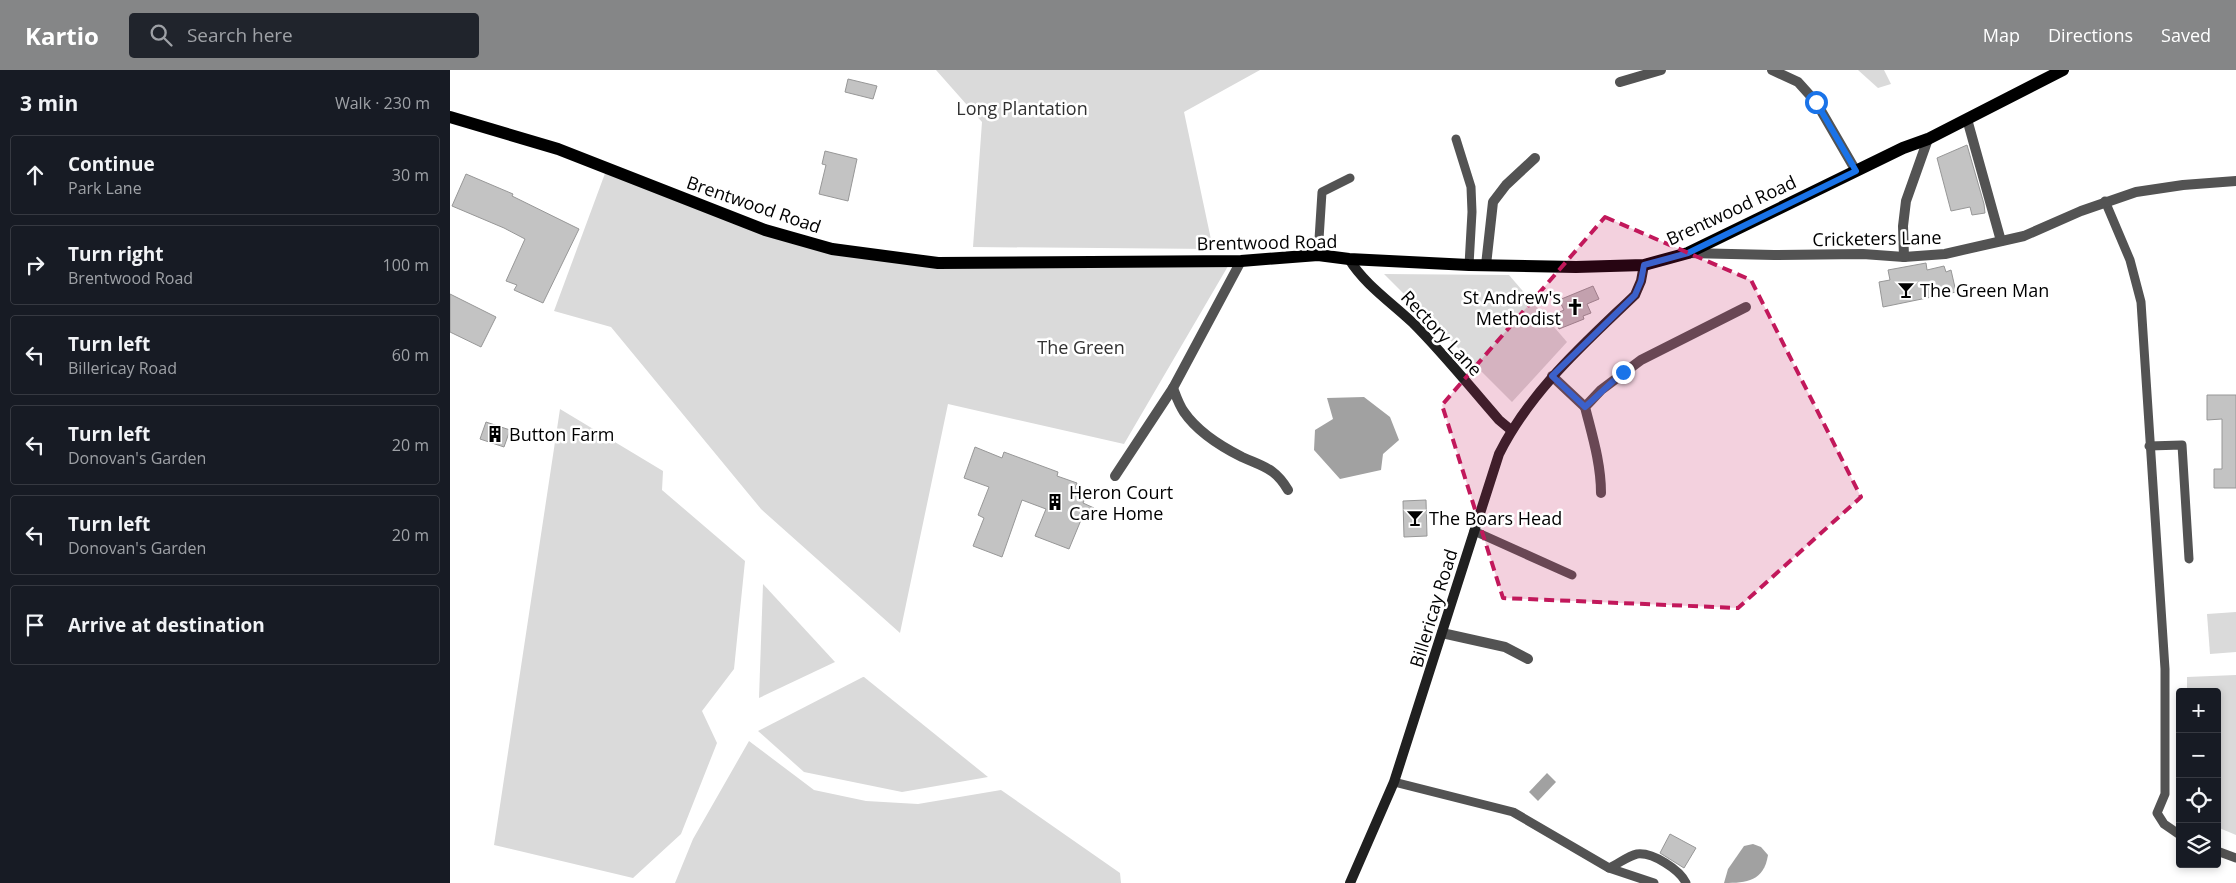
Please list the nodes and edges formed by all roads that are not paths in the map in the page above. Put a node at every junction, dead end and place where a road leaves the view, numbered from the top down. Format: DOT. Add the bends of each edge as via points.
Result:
graph roads {
  1 [pos="1660,70"];
  2 [pos="1772,70"];
  3 [pos="2063,70"];
  4 [pos="1620,82"];
  5 [pos="450,117"];
  6 [pos="1967,119"];
  7 [pos="1456,139"];
  8 [pos="1928,140"];
  9 [pos="1535,158"];
  10 [pos="1856,171"];
  11 [pos="1350,178"];
  12 [pos="2236,181"];
  13 [pos="2105,201"];
  14 [pos="2001,241"];
  15 [pos="1688,253"];
  16 [pos="1318,255"];
  17 [pos="1904,257"];
  18 [pos="1349,259"];
  19 [pos="1242,261"];
  20 [pos="1469,265"];
  21 [pos="1486,265"];
  22 [pos="1644,265"];
  23 [pos="1746,307"];
  24 [pos="1552,376"];
  25 [pos="1173,388"];
  26 [pos="1585,407"];
  27 [pos="1511,430"];
  28 [pos="2149,446"];
  29 [pos="1115,476"];
  30 [pos="1288,490"];
  31 [pos="1601,493"];
  32 [pos="1474,531"];
  33 [pos="2189,559"];
  34 [pos="1572,575"];
  35 [pos="1442,633"];
  36 [pos="1528,659"];
  37 [pos="1394,782"];
  38 [pos="2176,832"];
  39 [pos="2221,852"];
  40 [pos="2236,858"];
  41 [pos="1609,868"];
  42 [pos="1350,883"];
  43 [pos="1654,883"];
  44 [pos="1686,883"];
  1 -- 4 [label="street"];
  2 -- 10 [label="street" via="1798,82 1816,102"];
  3 -- 6 [label="main road, Brentwood Road"];
  5 -- 19 [label="main road, Brentwood Road" via="558,149 765,230 832,249 938,263"];
  6 -- 8 [label="main road, Brentwood Road"];
  6 -- 14 [label="street"];
  7 -- 20 [label="lane" via="1471,187"];
  8 -- 10 [label="main road, Brentwood Road" via="1903,148"];
  8 -- 17 [label="street" via="1906,201"];
  9 -- 21 [label="street" via="1493,202"];
  10 -- 15 [label="main road, Brentwood Road"];
  11 -- 16 [label="lane" via="1322,192"];
  12 -- 13 [label="street, Cricketers Lane" via="2136,192"];
  13 -- 14 [label="street, Cricketers Lane" via="2024,236"];
  13 -- 28 [label="lane" via="2130,260 2141,302"];
  14 -- 17 [label="street, Cricketers Lane" via="1945,254"];
  15 -- 17 [label="street, Cricketers Lane"];
  15 -- 22 [label="main road, Brentwood Road"];
  16 -- 18 [label="main road, Brentwood Road"];
  16 -- 19 [label="main road, Brentwood Road"];
  18 -- 20 [label="main road, Brentwood Road"];
  18 -- 27 [label="street, Rectory Lane" via="1356,270 1435,346"];
  19 -- 25 [label="street"];
  20 -- 21 [label="main road, Brentwood Road"];
  21 -- 22 [label="main road, Brentwood Road"];
  22 -- 24 [label="street, Billericay Road" via="1635,295"];
  23 -- 26 [label="street" via="1641,360 1601,390"];
  24 -- 26 [label="street"];
  24 -- 27 [label="street, Billericay Road"];
  25 -- 29 [label="street"];
  25 -- 30 [label="street" via="1183,412 1200,430 1241,456 1273,471"];
  26 -- 31 [label="street" via="1597,451"];
  27 -- 32 [label="street, Billericay Road" via="1499,454"];
  28 -- 33 [label="lane" via="2182,445"];
  28 -- 38 [label="lane" via="2165,669 2165,794 2157,813 2164,824"];
  32 -- 34 [label="lane"];
  32 -- 35 [label="street, Billericay Road"];
  35 -- 36 [label="street" via="1505,647"];
  35 -- 37 [label="street, Billericay Road"];
  37 -- 41 [label="lane" via="1514,812"];
  37 -- 42 [label="street, Billericay Road"];
  39 -- 40 [label="lane"];
  41 -- 43 [label="lane"];
  41 -- 44 [label="lane" via="1638,854 1652,856 1682,874"];
}
